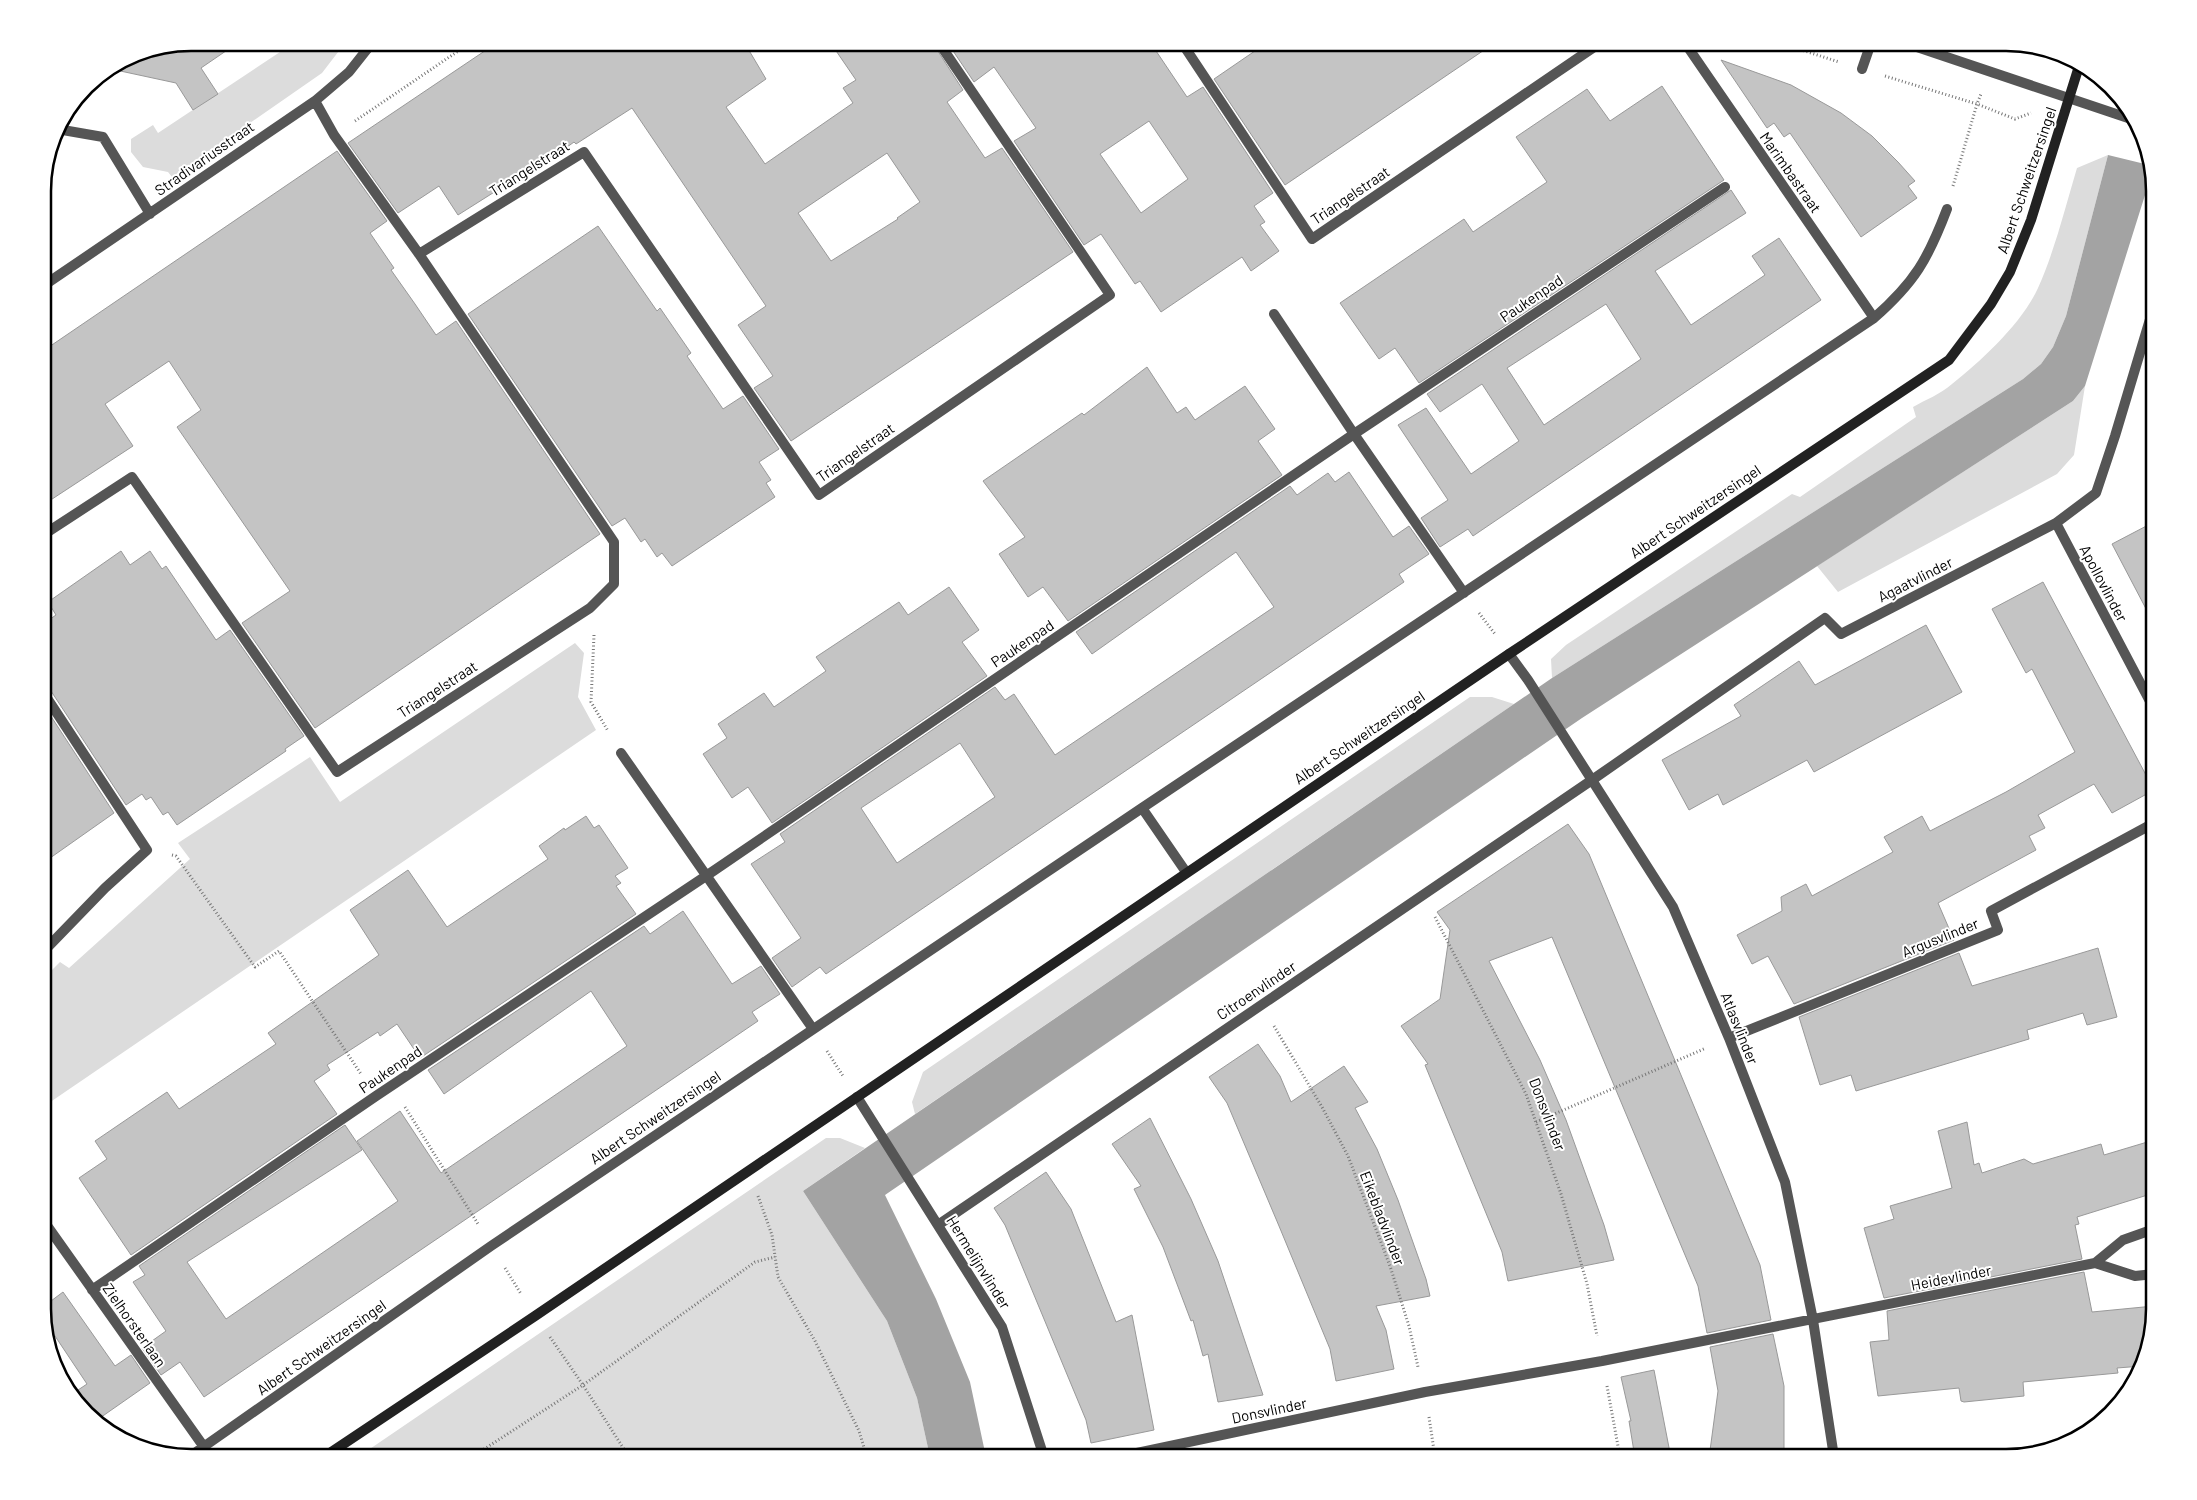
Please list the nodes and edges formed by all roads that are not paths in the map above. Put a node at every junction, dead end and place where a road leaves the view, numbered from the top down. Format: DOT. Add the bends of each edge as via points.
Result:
graph roads {
  1 [pos="365,51"];
  2 [pos="946,51"];
  3 [pos="1188,51"];
  4 [pos="1587,51"];
  5 [pos="1691,51"];
  6 [pos="1869,51"];
  7 [pos="1930,51"];
  8 [pos="1862,69"];
  9 [pos="2078,71"];
  10 [pos="2070,99"];
  11 [pos="314,101"];
  12 [pos="2124,117"];
  13 [pos="65,130"];
  14 [pos="1725,187"];
  15 [pos="1947,209"];
  16 [pos="150,214"];
  17 [pos="419,254"];
  18 [pos="52,280"];
  19 [pos="1274,314"];
  20 [pos="1874,318"];
  21 [pos="2146,333"];
  22 [pos="1354,434"];
  23 [pos="2056,523"];
  24 [pos="52,530"];
  25 [pos="1464,593"];
  26 [pos="1509,654"];
  27 [pos="2146,694"];
  28 [pos="52,706"];
  29 [pos="621,753"];
  30 [pos="1592,780"];
  31 [pos="1142,808"];
  32 [pos="2146,827"];
  33 [pos="1186,872"];
  34 [pos="706,876"];
  35 [pos="52,943"];
  36 [pos="813,1029"];
  37 [pos="1729,1038"];
  38 [pos="857,1097"];
  39 [pos="938,1225"];
  40 [pos="52,1233"];
  41 [pos="2146,1233"];
  42 [pos="2095,1264"];
  43 [pos="2146,1275"];
  44 [pos="92,1290"];
  45 [pos="1813,1320"];
  46 [pos="204,1447"];
  47 [pos="201,1449"];
  48 [pos="337,1449"];
  49 [pos="1041,1449"];
  50 [pos="1160,1449"];
  51 [pos="1833,1449"];
  1 -- 11 [label="street, Stradivariusstraat" via="349,72"];
  2 -- 17 [label="street, Triangelstraat" via="1110,295 819,495 584,152"];
  3 -- 4 [label="street, Triangelstraat" via="1312,240"];
  5 -- 20 [label="street, Marimbastraat"];
  6 -- 8 [label="street"];
  7 -- 10 [label="street"];
  9 -- 10 [label="street, Albert Schweitzersingel"];
  10 -- 12 [label="street"];
  10 -- 26 [label="street, Albert Schweitzersingel" via="2031,220 2010,272 1991,304 1949,360"];
  11 -- 16 [label="street, Stradivariusstraat"];
  11 -- 17 [label="street, Triangelstraat" via="334,135"];
  13 -- 16 [label="street" via="103,136"];
  14 -- 22 [label="street, Paukenpad"];
  15 -- 20 [label="street, Albert Schweitzersingel" via="1933,246 1916,274 1898,297"];
  16 -- 18 [label="street, Stradivariusstraat"];
  17 -- 24 [label="street, Triangelstraat" via="614,542 614,584 590,608 337,772 132,477"];
  19 -- 22 [label="street"];
  20 -- 25 [label="street, Albert Schweitzersingel"];
  21 -- 23 [label="street, Agaatvlinder" via="2096,493"];
  22 -- 25 [label="street"];
  22 -- 34 [label="street, Paukenpad"];
  23 -- 27 [label="street, Apollovlinder"];
  23 -- 30 [label="street, Agaatvlinder" via="1841,634 1825,618"];
  25 -- 31 [label="street, Albert Schweitzersingel"];
  26 -- 30 [label="street, Atlasvlinder"];
  26 -- 33 [label="street, Albert Schweitzersingel"];
  28 -- 35 [label="street" via="146,850"];
  29 -- 34 [label="street"];
  30 -- 37 [label="street, Atlasvlinder" via="1673,908"];
  30 -- 39 [label="street, Citroenvlinder"];
  31 -- 33 [label="street"];
  31 -- 36 [label="street, Albert Schweitzersingel"];
  32 -- 37 [label="street, Argusvlinder" via="1991,911 1998,930"];
  33 -- 38 [label="street, Albert Schweitzersingel"];
  34 -- 36 [label="street"];
  34 -- 44 [label="street, Paukenpad"];
  36 -- 46 [label="street, Albert Schweitzersingel" via="491,1246"];
  37 -- 45 [label="street, Atlasvlinder" via="1785,1182"];
  38 -- 39 [label="street, Hermelijnvlinder"];
  38 -- 48 [label="street, Albert Schweitzersingel"];
  39 -- 49 [label="street, Hermelijnvlinder" via="1002,1326"];
  40 -- 44 [label="street, Zielhorsterlaan"];
  41 -- 42 [label="street, Heidevlinder" via="2123,1240"];
  42 -- 43 [label="street, Heidevlinder" via="2135,1276"];
  42 -- 45 [label="street, Heidevlinder"];
  44 -- 46 [label="street, Zielhorsterlaan"];
  45 -- 50 [label="street, Donsvlinder" via="1425,1392"];
  45 -- 51 [label="street, Atlasvlinder"];
  46 -- 47 [label="street, Albert Schweitzersingel"];
}
